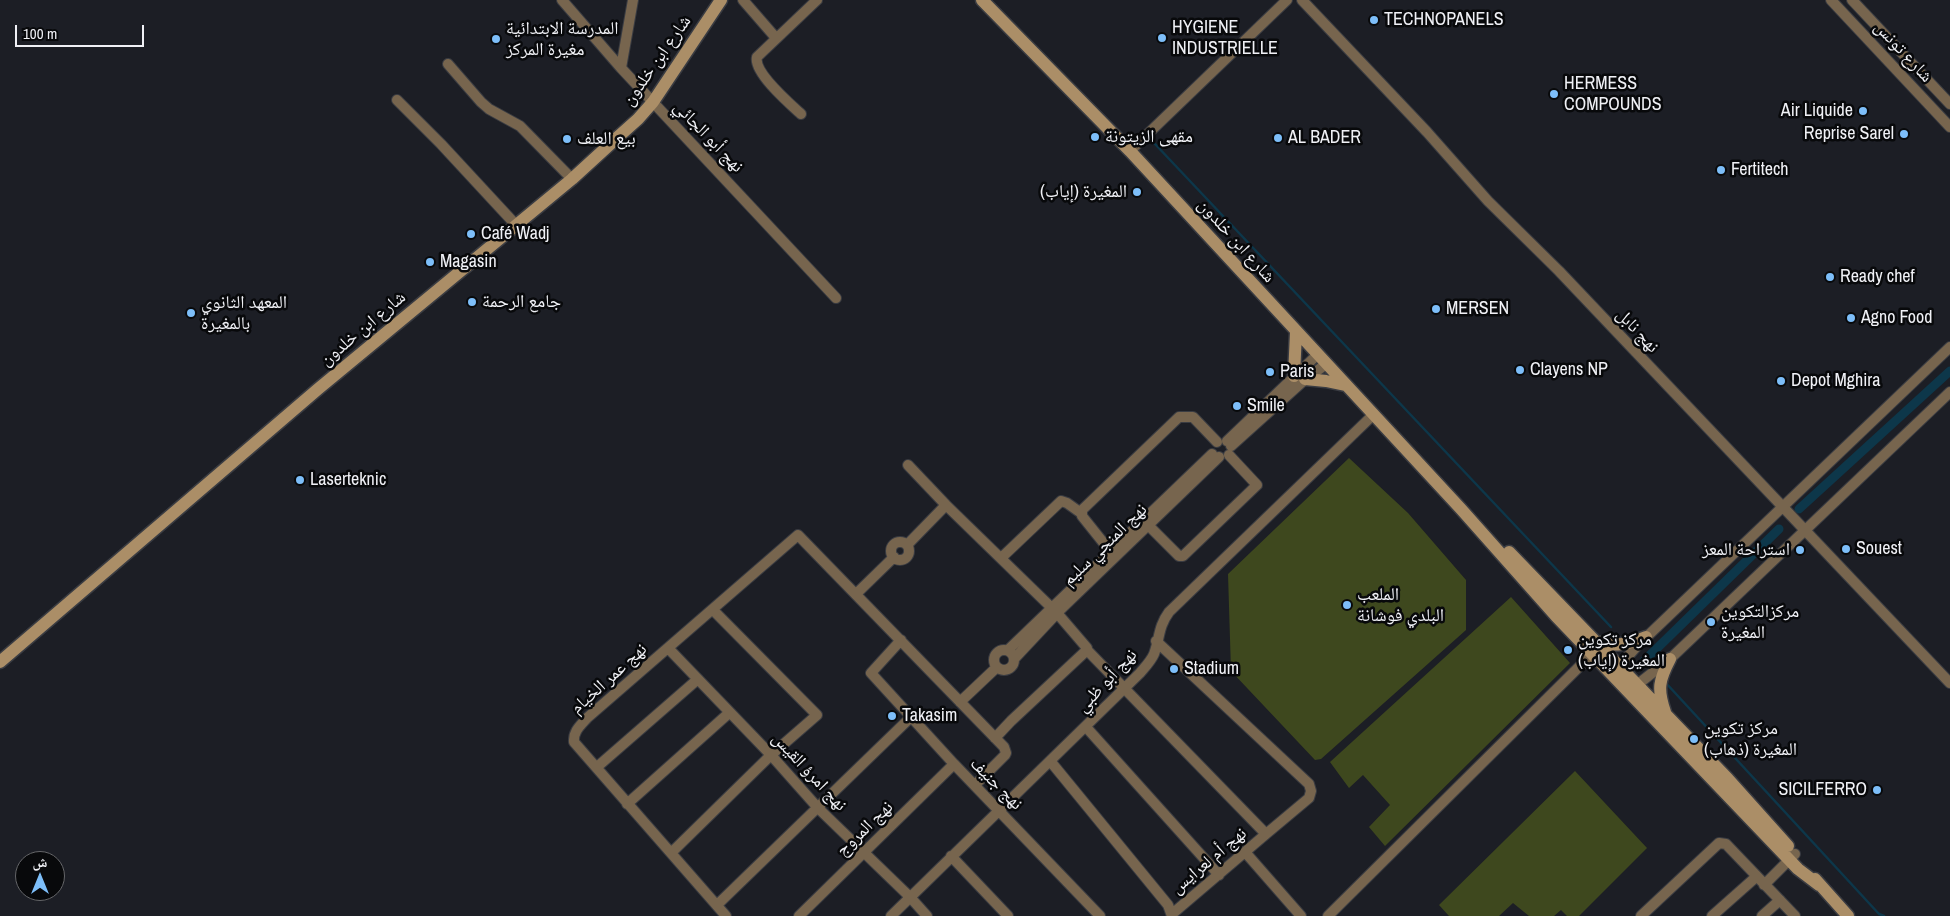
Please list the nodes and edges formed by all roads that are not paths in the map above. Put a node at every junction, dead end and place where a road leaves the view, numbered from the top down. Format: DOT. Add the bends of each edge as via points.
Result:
graph roads {
  1 [pos="562,0"];
  2 [pos="633,0"];
  3 [pos="720,0"];
  4 [pos="743,0"];
  5 [pos="817,0"];
  6 [pos="982,0"];
  7 [pos="1287,0"];
  8 [pos="1302,0"];
  9 [pos="1831,0"];
  10 [pos="1852,0"];
  11 [pos="776,38"];
  12 [pos="448,64"];
  13 [pos="621,68"];
  14 [pos="396,100"];
  15 [pos="653,102"];
  16 [pos="1950,104"];
  17 [pos="801,114"];
  18 [pos="1950,127"];
  19 [pos="1130,151"];
  20 [pos="572,179"];
  21 [pos="516,225"];
  22 [pos="836,298"];
  23 [pos="1296,332"];
  24 [pos="1950,347"];
  25 [pos="1321,359"];
  26 [pos="1300,378"];
  27 [pos="1345,385"];
  28 [pos="1950,392"];
  29 [pos="1373,415"];
  30 [pos="1223,449"];
  31 [pos="908,465"];
  32 [pos="946,505"];
  33 [pos="1781,507"];
  34 [pos="1081,513"];
  35 [pos="1146,523"];
  36 [pos="1804,531"];
  37 [pos="1110,551"];
  38 [pos="1001,558"];
  39 [pos="856,594"];
  40 [pos="713,610"];
  41 [pos="1054,611"];
  42 [pos="1646,637"];
  43 [pos="901,640"];
  44 [pos="1156,641"];
  45 [pos="668,648"];
  46 [pos="1594,648"];
  47 [pos="1087,650"];
  48 [pos="1011,654"];
  49 [pos="1670,659"];
  50 [pos="0,662"];
  51 [pos="997,667"];
  52 [pos="1615,671"];
  53 [pos="698,679"];
  54 [pos="1950,683"];
  55 [pos="1125,688"];
  56 [pos="1632,688"];
  57 [pos="960,702"];
  58 [pos="729,713"];
  59 [pos="1666,714"];
  60 [pos="910,717"];
  61 [pos="1086,727"];
  62 [pos="995,738"];
  63 [pos="771,755"];
  64 [pos="1050,762"];
  65 [pos="954,764"];
  66 [pos="597,768"];
  67 [pos="975,785"];
  68 [pos="627,804"];
  69 [pos="818,808"];
  70 [pos="999,809"];
  71 [pos="1266,834"];
  72 [pos="865,852"];
  73 [pos="1245,852"];
  74 [pos="671,853"];
  75 [pos="951,856"];
  76 [pos="1792,857"];
  77 [pos="1219,874"];
  78 [pos="1756,877"];
  79 [pos="1764,885"];
  80 [pos="910,897"];
  81 [pos="1780,900"];
  82 [pos="717,906"];
  83 [pos="1171,911"];
  84 [pos="726,916"];
  85 [pos="799,916"];
  86 [pos="891,916"];
  87 [pos="927,916"];
  88 [pos="1008,916"];
  89 [pos="1100,916"];
  90 [pos="1301,916"];
  91 [pos="1328,916"];
  92 [pos="1641,916"];
  93 [pos="1712,916"];
  94 [pos="1762,916"];
  95 [pos="1796,916"];
  96 [pos="1848,916"];
  1 -- 13 [label="street, نهج أبو الجائي"];
  2 -- 13 [label="street"];
  3 -- 15 [label="street, شارع ابن خلدون"];
  4 -- 11 [label="street"];
  5 -- 11 [label="street"];
  6 -- 19 [label="street, شارع ابن خلدون"];
  7 -- 19 [label="street"];
  8 -- 33 [label="street, نهج نابل"];
  9 -- 18 [label="street, شارع تونس"];
  10 -- 16 [label="street, شارع تونس"];
  11 -- 17 [label="street" via="757,57 757,65 768,81"];
  12 -- 20 [label="street" via="481,102 520,126"];
  13 -- 15 [label="street, نهج أبو الجائي"];
  14 -- 21 [label="street"];
  15 -- 20 [label="street, شارع ابن خلدون"];
  15 -- 22 [label="street, نهج أبو الجائي"];
  19 -- 23 [label="street, شارع ابن خلدون"];
  20 -- 21 [label="street, شارع ابن خلدون"];
  21 -- 50 [label="street, شارع ابن خلدون" via="318,389"];
  23 -- 25 [label="street, شارع ابن خلدون"];
  23 -- 26 [label="street"];
  24 -- 33 [label="street"];
  25 -- 26 [label="street, نهج المنجي سليم"];
  25 -- 27 [label="street, شارع ابن خلدون"];
  26 -- 27 [label="street"];
  26 -- 30 [label="street, نهج المنجي سليم"];
  27 -- 29 [label="street, شارع ابن خلدون"];
  28 -- 36 [label="street"];
  29 -- 44 [label="street, نهج أبو ظبي" via="1169,612"];
  29 -- 46 [label="street, شارع ابن خلدون"];
  30 -- 34 [label="street" via="1192,417 1179,417"];
  30 -- 35 [label="street, نهج المنجي سليم"];
  30 -- 35 [label="street" via="1257,486 1183,556 1179,556"];
  31 -- 32 [label="street"];
  32 -- 38 [label="street"];
  32 -- 39 [label="street" via="907,545 907,557 900,560 894,557"];
  33 -- 36 [label="street, نهج نابل"];
  33 -- 42 [label="street"];
  34 -- 37 [label="street"];
  34 -- 38 [label="street" via="1061,501"];
  35 -- 37 [label="street, نهج المنجي سليم"];
  35 -- 41 [label="street, نهج المنجي سليم"];
  36 -- 49 [label="street"];
  36 -- 54 [label="street, نهج نابل"];
  37 -- 41 [label="street, نهج المنجي سليم"];
  38 -- 41 [label="street"];
  39 -- 40 [label="street, نهج عمر الخيام" via="798,535"];
  39 -- 43 [label="street"];
  40 -- 45 [label="street, نهج عمر الخيام"];
  40 -- 63 [label="street" via="817,715"];
  41 -- 47 [label="street"];
  41 -- 48 [label="street, نهج المنجي سليم"];
  42 -- 46 [label="street" via="1632,643"];
  42 -- 52 [label="street"];
  43 -- 57 [label="street"];
  43 -- 60 [label="street, نهج جنيف" via="871,673"];
  44 -- 55 [label="street, نهج أبو ظبي" via="1150,661"];
  44 -- 71 [label="street, نهج أم لعرايس" via="1309,784 1309,798"];
  45 -- 53 [label="street, نهج امرؤ القيس"];
  45 -- 66 [label="street, نهج عمر الخيام" via="576,731 574,742"];
  46 -- 52 [label="street, شارع ابن خلدون"];
  46 -- 91 [label="street"];
  47 -- 55 [label="street"];
  47 -- 62 [label="street"];
  48 -- 51 [label="street" via="1013,665 1007,669"];
  48 -- 51 [label="street" via="1002,650 996,654"];
  49 -- 56 [label="street"];
  49 -- 59 [label="street" via="1660,680 1661,701"];
  51 -- 57 [label="street"];
  52 -- 56 [label="street, شارع ابن خلدون"];
  53 -- 58 [label="street, نهج امرؤ القيس"];
  53 -- 66 [label="street"];
  55 -- 61 [label="street, نهج أبو ظبي"];
  55 -- 71 [label="street"];
  56 -- 59 [label="street"];
  56 -- 76 [label="street"];
  57 -- 62 [label="street"];
  58 -- 63 [label="street, نهج امرؤ القيس"];
  58 -- 68 [label="street"];
  59 -- 76 [label="street" via="1756,808"];
  60 -- 65 [label="street, نهج جنيف"];
  60 -- 69 [label="street"];
  61 -- 64 [label="street, نهج أبو ظبي"];
  61 -- 77 [label="street"];
  62 -- 67 [label="street" via="1006,753"];
  63 -- 69 [label="street, نهج امرؤ القيس"];
  63 -- 74 [label="street"];
  64 -- 70 [label="street, نهج أبو ظبي"];
  64 -- 83 [label="street"];
  65 -- 67 [label="street, نهج جنيف"];
  65 -- 72 [label="street, نهج المروج"];
  66 -- 68 [label="street, نهج عمر الخيام"];
  67 -- 70 [label="street, نهج جنيف"];
  68 -- 74 [label="street, نهج عمر الخيام"];
  69 -- 72 [label="street, نهج امرؤ القيس"];
  69 -- 82 [label="street"];
  70 -- 75 [label="street, نهج أبو ظبي"];
  70 -- 89 [label="street, نهج جنيف"];
  71 -- 73 [label="street, نهج أم لعرايس"];
  72 -- 80 [label="street, نهج امرؤ القيس"];
  72 -- 85 [label="street, نهج المروج"];
  73 -- 77 [label="street, نهج أم لعرايس"];
  73 -- 90 [label="street"];
  74 -- 82 [label="street, نهج عمر الخيام"];
  75 -- 80 [label="street, نهج أبو ظبي"];
  75 -- 88 [label="street"];
  76 -- 79 [label="street"];
  76 -- 96 [label="street"];
  77 -- 83 [label="street, نهج أم لعرايس"];
  78 -- 79 [label="street"];
  78 -- 92 [label="street" via="1726,844 1720,843"];
  78 -- 93 [label="street"];
  79 -- 81 [label="street"];
  80 -- 86 [label="street, نهج أبو ظبي"];
  80 -- 87 [label="street, نهج امرؤ القيس"];
  81 -- 94 [label="street"];
  81 -- 95 [label="street"];
  82 -- 84 [label="street, نهج عمر الخيام"];
}
